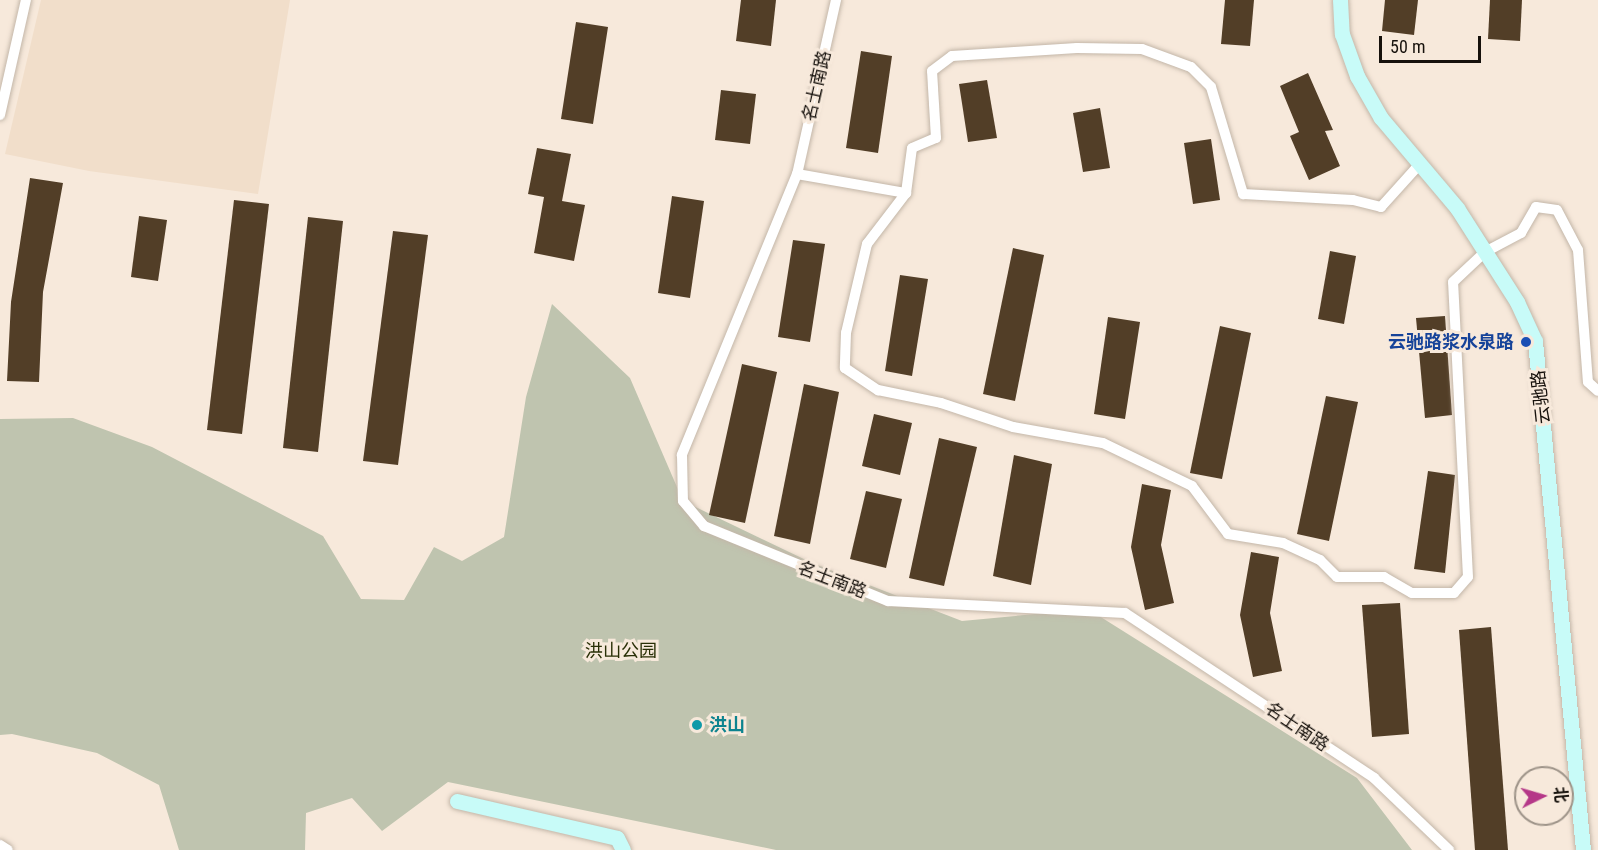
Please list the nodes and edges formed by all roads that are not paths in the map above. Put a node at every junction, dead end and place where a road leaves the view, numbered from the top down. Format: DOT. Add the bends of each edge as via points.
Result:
graph roads {
  1 [pos="26,0"];
  2 [pos="836,0"];
  3 [pos="1340,0"];
  4 [pos="0,115"];
  5 [pos="1419,165"];
  6 [pos="796,174"];
  7 [pos="906,193"];
  8 [pos="1485,252"];
  9 [pos="1598,391"];
  10 [pos="457,801"];
  11 [pos="0,845"];
  12 [pos="8,850"];
  13 [pos="623,850"];
  14 [pos="1449,850"];
  15 [pos="1583,850"];
  1 -- 4 [label="street"];
  2 -- 6 [label="street, 名士南路"];
  3 -- 5 [label="street, 云驰路" via="1342,33 1357,76 1381,118"];
  5 -- 7 [label="street" via="1381,207 1353,200 1243,194 1211,87 1191,67 1142,49 984,52 952,57 932,71 936,138 912,148"];
  5 -- 8 [label="street, 云驰路" via="1457,208"];
  6 -- 7 [label="street"];
  6 -- 14 [label="street, 名士南路" via="682,455 683,501 704,526 888,601 1125,613 1374,778"];
  7 -- 8 [label="street" via="867,244 846,333 845,368 878,390 941,403 1013,427 1103,443 1192,486 1228,534 1283,543 1320,560 1337,577 1384,577 1412,593 1454,593 1468,577 1453,282"];
  8 -- 9 [label="street" via="1521,233 1536,207 1557,210 1578,250 1588,382"];
  8 -- 15 [label="street, 云驰路" via="1535,340"];
  10 -- 13 [label="street" via="616,838"];
  11 -- 12 [label="street"];
}
